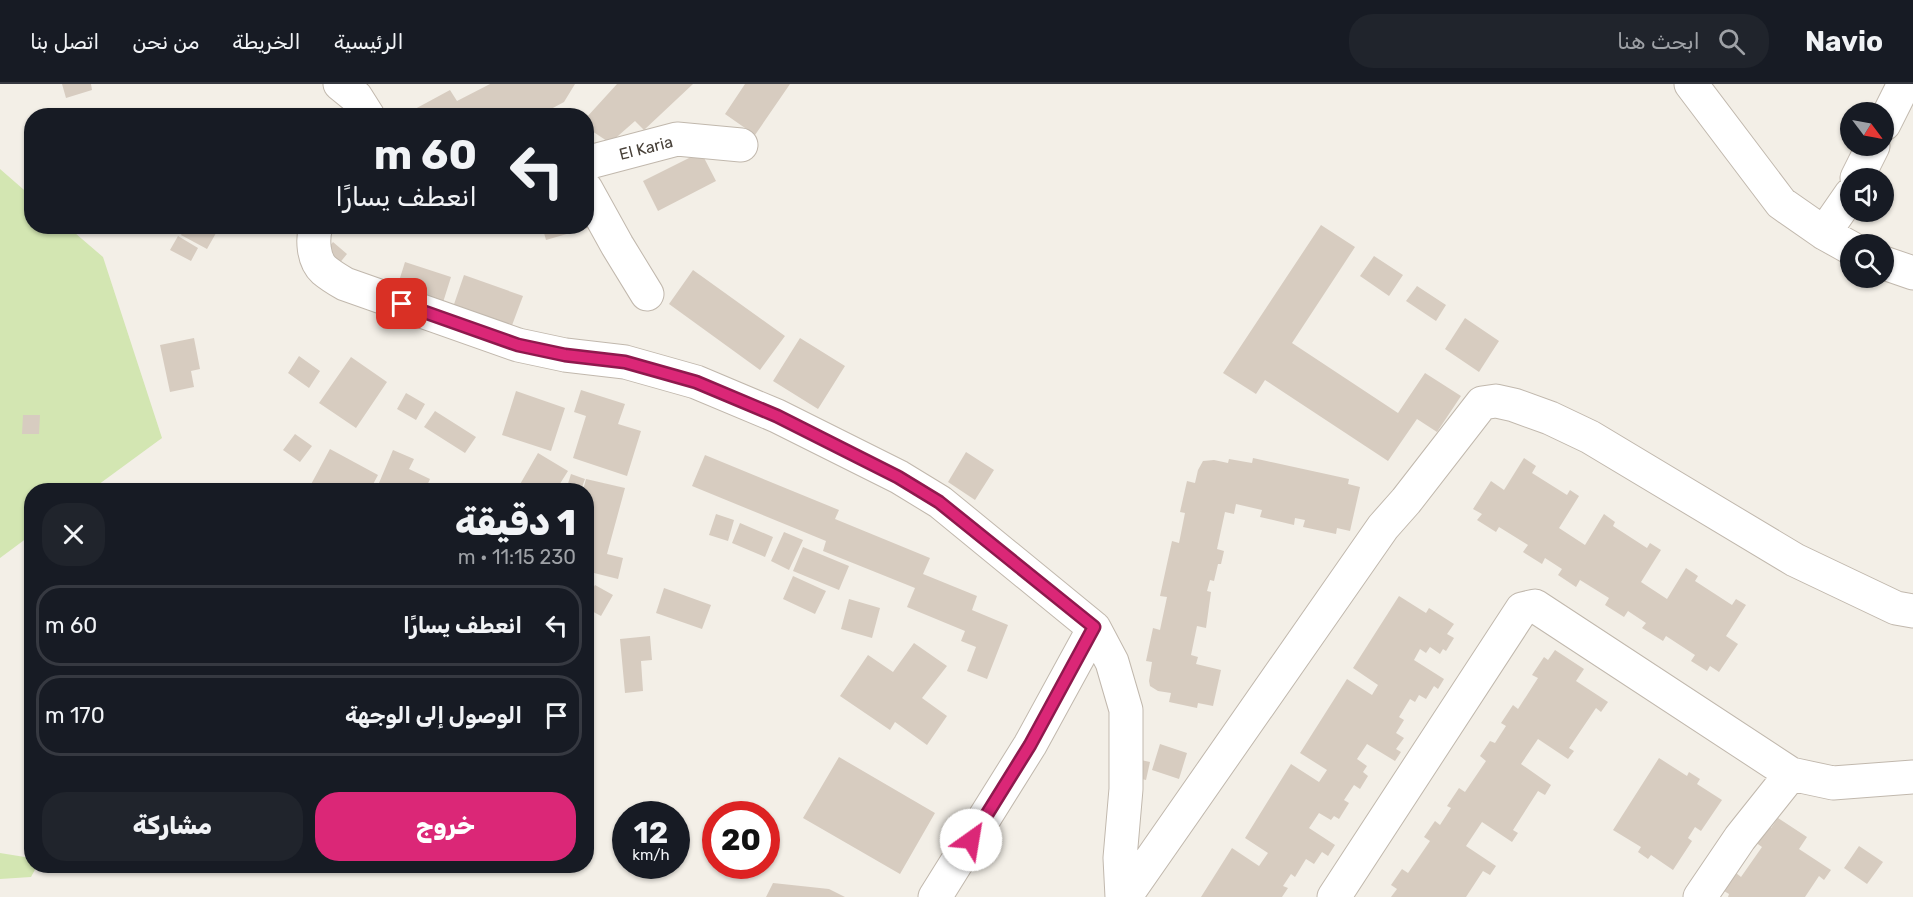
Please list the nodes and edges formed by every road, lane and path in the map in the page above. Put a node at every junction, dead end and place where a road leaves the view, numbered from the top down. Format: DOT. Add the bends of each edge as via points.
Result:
graph roads {
  1 [pos="340,84"];
  2 [pos="1904,84"];
  3 [pos="1708,92"];
  4 [pos="1894,104"];
  5 [pos="363,108"];
  6 [pos="741,145"];
  7 [pos="594,161"];
  8 [pos="594,203"];
  9 [pos="1843,222"];
  10 [pos="314,234"];
  11 [pos="1837,241"];
  12 [pos="1894,266"];
  13 [pos="1913,273"];
  14 [pos="646,294"];
  15 [pos="1913,611"];
  16 [pos="1094,627"];
  17 [pos="1791,774"];
  18 [pos="1913,777"];
  19 [pos="1153,857"];
  20 [pos="1119,858"];
  21 [pos="935,897"];
  22 [pos="1123,897"];
  23 [pos="1334,897"];
  24 [pos="1700,897"];
  1 -- 5 [label="street"];
  2 -- 4 [label="street"];
  3 -- 11 [label="street" via="1781,203"];
  6 -- 7 [label="street, El Karia" via="676,139"];
  8 -- 14 [label="street"];
  9 -- 11 [label="street"];
  10 -- 16 [label="street" via="315,252 322,268 345,284 518,345 625,362 696,382 777,416 939,502"];
  12 -- 13 [label="street"];
  15 -- 19 [label="street" via="1896,608 1795,560 1590,437 1505,403 1482,403 1383,527"];
  16 -- 20 [label="street" via="1112,662 1126,710 1126,789"];
  16 -- 21 [label="street" via="1030,745"];
  17 -- 18 [label="street" via="1833,783"];
  17 -- 23 [label="street" via="1535,606 1522,609"];
  17 -- 24 [label="street"];
  19 -- 20 [label="street"];
  19 -- 22 [label="street"];
  20 -- 22 [label="street"];
}
